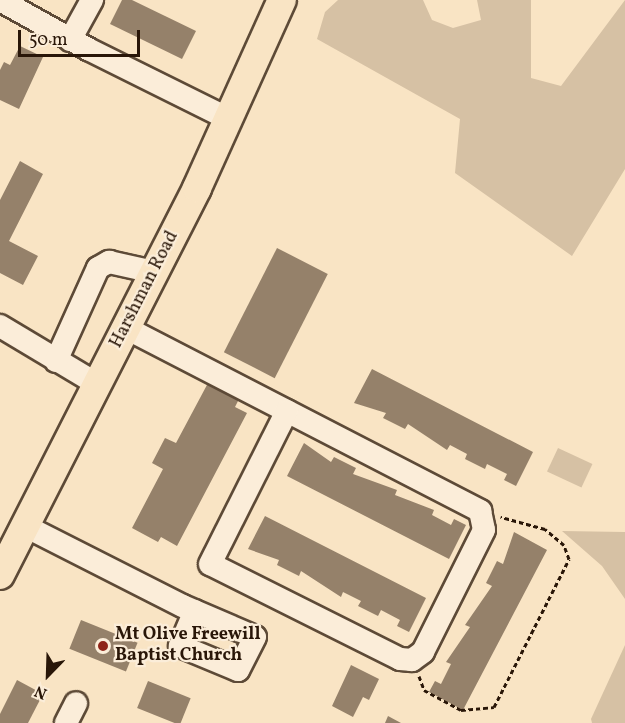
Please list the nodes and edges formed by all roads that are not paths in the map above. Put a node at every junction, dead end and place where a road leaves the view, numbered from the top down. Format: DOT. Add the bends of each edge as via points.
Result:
graph roads {
  1 [pos="0,0"];
  2 [pos="92,0"];
  3 [pos="282,0"];
  4 [pos="70,40"];
  5 [pos="229,119"];
  6 [pos="154,272"];
  7 [pos="0,326"];
  8 [pos="126,328"];
  9 [pos="56,361"];
  10 [pos="97,384"];
  11 [pos="287,411"];
  12 [pos="25,526"];
  13 [pos="0,575"];
  14 [pos="195,611"];
  15 [pos="76,703"];
  16 [pos="66,723"];
  1 -- 4 [label="street"];
  2 -- 4 [label="street"];
  3 -- 5 [label="main road, Harshman Road"];
  4 -- 5 [label="street"];
  5 -- 6 [label="main road, Harshman Road"];
  6 -- 8 [label="main road, Harshman Road"];
  6 -- 9 [label="street" via="109,262 98,268"];
  7 -- 9 [label="street"];
  8 -- 10 [label="main road, Harshman Road"];
  8 -- 11 [label="street"];
  9 -- 10 [label="street"];
  10 -- 12 [label="main road, Harshman Road"];
  11 -- 11 [label="street" via="475,507 484,517 484,530 423,652 412,660 399,659 210,564"];
  12 -- 13 [label="main road, Harshman Road"];
  12 -- 14 [label="street"];
  15 -- 16 [label="street"];
}
